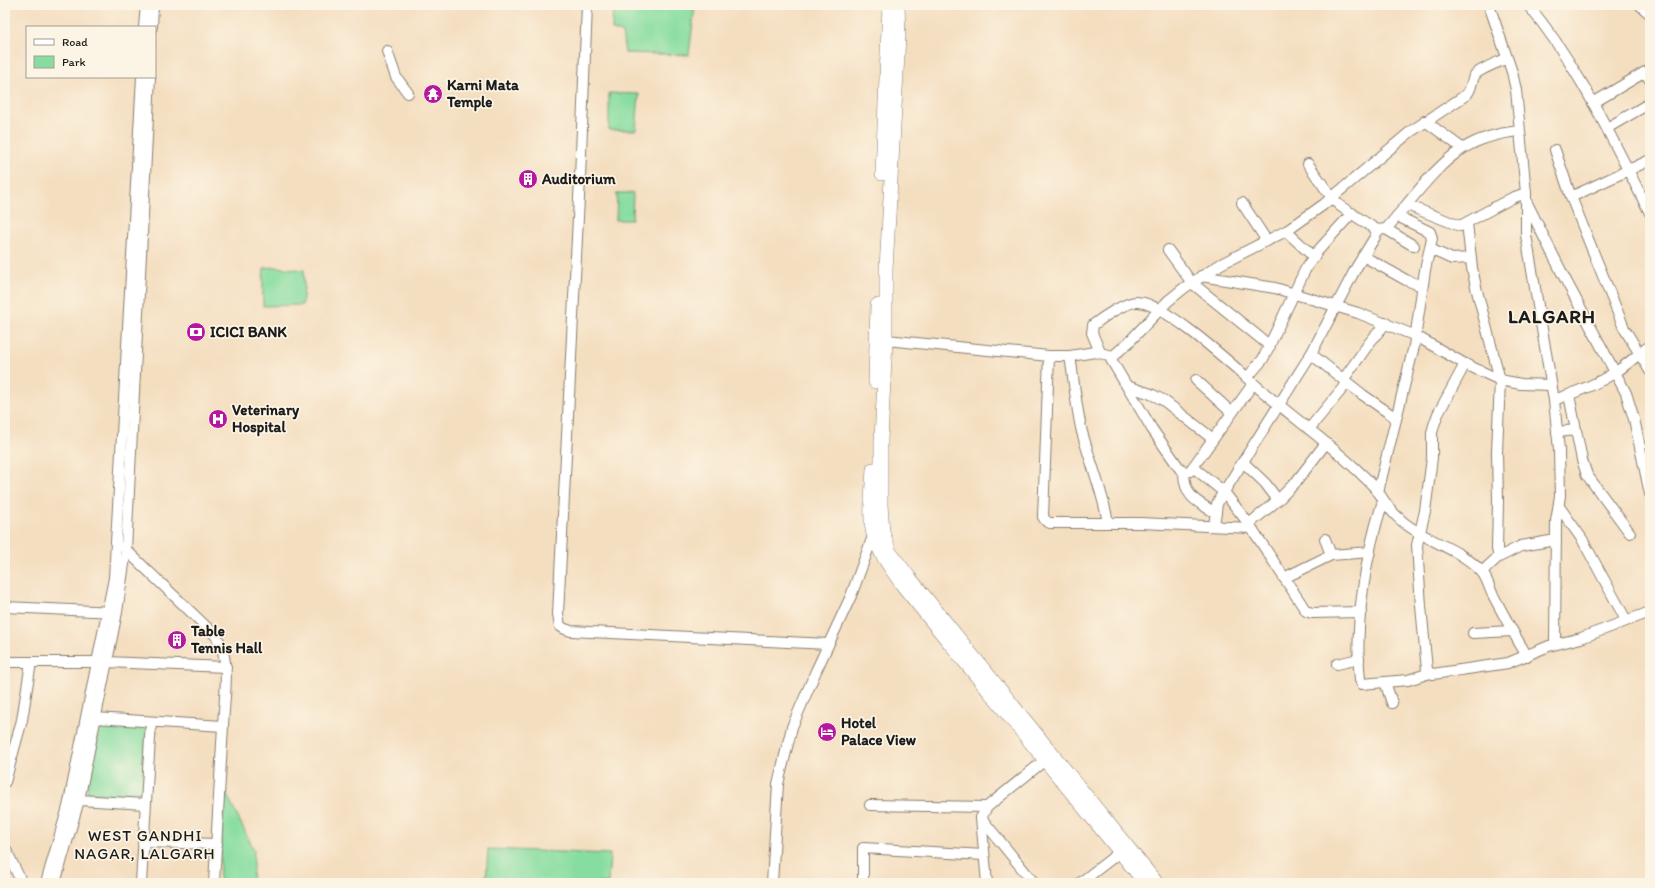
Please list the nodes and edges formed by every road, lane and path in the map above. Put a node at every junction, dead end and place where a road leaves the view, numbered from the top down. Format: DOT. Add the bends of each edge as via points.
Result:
graph roads {
  1 [pos="146,5"];
  2 [pos="153,5"];
  3 [pos="587,5"];
  4 [pos="889,5"];
  5 [pos="898,5"];
  6 [pos="1488,5"];
  7 [pos="1528,5"];
  8 [pos="1640,5"];
  9 [pos="1650,14"];
  10 [pos="144,26"];
  11 [pos="152,26"];
  12 [pos="387,51"];
  13 [pos="1507,58"];
  14 [pos="142,78"];
  15 [pos="150,78"];
  16 [pos="1650,80"];
  17 [pos="408,93"];
  18 [pos="1593,103"];
  19 [pos="1650,103"];
  20 [pos="1425,121"];
  21 [pos="1607,128"];
  22 [pos="1519,131"];
  23 [pos="1462,148"];
  24 [pos="1555,150"];
  25 [pos="1650,160"];
  26 [pos="1308,164"];
  27 [pos="1628,171"];
  28 [pos="1526,197"];
  29 [pos="1571,197"];
  30 [pos="1332,198"];
  31 [pos="1242,203"];
  32 [pos="1407,205"];
  33 [pos="1352,213"];
  34 [pos="1650,213"];
  35 [pos="1397,216"];
  36 [pos="1467,223"];
  37 [pos="1382,230"];
  38 [pos="1286,231"];
  39 [pos="1267,240"];
  40 [pos="1414,246"];
  41 [pos="1430,249"];
  42 [pos="1168,250"];
  43 [pos="1363,256"];
  44 [pos="1314,257"];
  45 [pos="1471,258"];
  46 [pos="1196,279"];
  47 [pos="1422,286"];
  48 [pos="1294,294"];
  49 [pos="1335,306"];
  50 [pos="1159,310"];
  51 [pos="1386,323"];
  52 [pos="1416,336"];
  53 [pos="886,340"];
  54 [pos="1270,346"];
  55 [pos="1650,346"];
  56 [pos="1640,353"];
  57 [pos="1104,354"];
  58 [pos="1310,354"];
  59 [pos="1048,356"];
  60 [pos="1070,356"];
  61 [pos="1465,364"];
  62 [pos="1650,371"];
  63 [pos="1616,372"];
  64 [pos="1196,380"];
  65 [pos="1500,380"];
  66 [pos="1250,381"];
  67 [pos="1345,382"];
  68 [pos="1551,385"];
  69 [pos="1127,386"];
  70 [pos="1569,395"];
  71 [pos="1554,400"];
  72 [pos="1279,406"];
  73 [pos="1232,413"];
  74 [pos="1396,418"];
  75 [pos="1309,429"];
  76 [pos="1576,430"];
  77 [pos="1557,432"];
  78 [pos="1213,439"];
  79 [pos="1326,443"];
  80 [pos="1243,462"];
  81 [pos="1188,470"];
  82 [pos="1224,492"];
  83 [pos="1650,494"];
  84 [pos="1380,496"];
  85 [pos="1278,500"];
  86 [pos="1560,508"];
  87 [pos="1216,513"];
  88 [pos="1108,523"];
  89 [pos="1214,526"];
  90 [pos="1250,526"];
  91 [pos="1419,533"];
  92 [pos="1630,533"];
  93 [pos="873,536"];
  94 [pos="1326,539"];
  95 [pos="1556,540"];
  96 [pos="117,542"];
  97 [pos="126,550"];
  98 [pos="1370,552"];
  99 [pos="1331,555"];
  100 [pos="1499,557"];
  101 [pos="1482,572"];
  102 [pos="1284,578"];
  103 [pos="5,607"];
  104 [pos="113,612"];
  105 [pos="1361,612"];
  106 [pos="1650,612"];
  107 [pos="1626,620"];
  108 [pos="1512,631"];
  109 [pos="1473,633"];
  110 [pos="828,644"];
  111 [pos="1555,644"];
  112 [pos="1527,656"];
  113 [pos="1359,659"];
  114 [pos="5,662"];
  115 [pos="31,662"];
  116 [pos="102,662"];
  117 [pos="1337,664"];
  118 [pos="226,667"];
  119 [pos="1430,673"];
  120 [pos="1360,680"];
  121 [pos="1386,682"];
  122 [pos="1356,693"];
  123 [pos="1392,703"];
  124 [pos="95,718"];
  125 [pos="151,722"];
  126 [pos="223,726"];
  127 [pos="1045,760"];
  128 [pos="5,782"];
  129 [pos="79,800"];
  130 [pos="145,804"];
  131 [pos="870,805"];
  132 [pos="987,807"];
  133 [pos="981,818"];
  134 [pos="143,842"];
  135 [pos="217,844"];
  136 [pos="5,848"];
  137 [pos="1120,852"];
  138 [pos="984,855"];
  139 [pos="9,866"];
  140 [pos="22,883"];
  141 [pos="46,883"];
  142 [pos="55,883"];
  143 [pos="141,883"];
  144 [pos="214,883"];
  145 [pos="772,883"];
  146 [pos="863,883"];
  147 [pos="987,883"];
  148 [pos="1034,883"];
  149 [pos="1080,883"];
  150 [pos="1145,883"];
  151 [pos="1156,883"];
  1 -- 10 [label="street"];
  2 -- 11 [label="street"];
  3 -- 110 [label="street" via="558,621 560,626 572,631"];
  4 -- 93 [label="main road" via="878,256 871,505"];
  5 -- 53 [label="main road" via="899,36 886,269"];
  6 -- 13 [label="street"];
  7 -- 18 [label="street" via="1559,46"];
  8 -- 9 [label="street"];
  12 -- 17 [label="street" via="396,77"];
  13 -- 20 [label="street" via="1477,73 1466,95"];
  13 -- 22 [label="street" via="1516,90"];
  14 -- 96 [label="street"];
  15 -- 97 [label="street"];
  16 -- 18 [label="street" via="1645,72"];
  18 -- 21 [label="street"];
  19 -- 21 [label="street"];
  20 -- 23 [label="street"];
  20 -- 30 [label="street"];
  21 -- 27 [label="street"];
  22 -- 23 [label="street" via="1483,139"];
  22 -- 28 [label="street"];
  23 -- 32 [label="street" via="1437,171"];
  24 -- 29 [label="street"];
  25 -- 27 [label="street"];
  26 -- 30 [label="street"];
  27 -- 29 [label="street"];
  27 -- 34 [label="street"];
  28 -- 36 [label="street" via="1512,198"];
  28 -- 63 [label="street" via="1563,275"];
  28 -- 68 [label="street" via="1526,235"];
  29 -- 56 [label="street" via="1624,328"];
  30 -- 33 [label="street"];
  30 -- 38 [label="street"];
  31 -- 39 [label="street"];
  32 -- 35 [label="street"];
  32 -- 36 [label="street" via="1456,225"];
  33 -- 37 [label="street"];
  33 -- 44 [label="street"];
  35 -- 37 [label="street"];
  35 -- 41 [label="street" via="1430,232"];
  36 -- 45 [label="street"];
  37 -- 40 [label="street"];
  37 -- 43 [label="street"];
  38 -- 39 [label="street"];
  38 -- 44 [label="street"];
  39 -- 46 [label="street"];
  41 -- 45 [label="street" via="1452,260"];
  41 -- 47 [label="street"];
  42 -- 46 [label="street"];
  43 -- 47 [label="street"];
  43 -- 49 [label="street"];
  44 -- 48 [label="street"];
  45 -- 65 [label="street"];
  46 -- 48 [label="street" via="1275,288"];
  46 -- 50 [label="street"];
  46 -- 54 [label="street"];
  47 -- 52 [label="street"];
  48 -- 49 [label="street"];
  48 -- 54 [label="street"];
  49 -- 51 [label="street"];
  49 -- 58 [label="street"];
  50 -- 57 [label="street" via="1116,354"];
  50 -- 57 [label="street" via="1138,302 1123,306 1098,321 1093,325 1092,333"];
  50 -- 66 [label="street" via="1221,355"];
  51 -- 52 [label="street"];
  51 -- 67 [label="street" via="1370,342"];
  52 -- 61 [label="street"];
  52 -- 74 [label="street"];
  53 -- 59 [label="street"];
  53 -- 151 [label="main road" via="881,505 883,532 890,552"];
  54 -- 66 [label="street"];
  55 -- 56 [label="street"];
  56 -- 62 [label="street"];
  56 -- 63 [label="street"];
  57 -- 60 [label="street"];
  57 -- 69 [label="street"];
  58 -- 67 [label="street"];
  58 -- 72 [label="street"];
  59 -- 60 [label="street"];
  59 -- 88 [label="street" via="1043,517 1050,523"];
  60 -- 88 [label="street" via="1082,430 1105,504"];
  61 -- 65 [label="street"];
  61 -- 91 [label="street" via="1434,425 1432,458"];
  63 -- 70 [label="street"];
  63 -- 83 [label="street" via="1626,392 1634,419"];
  64 -- 73 [label="street"];
  65 -- 68 [label="street"];
  65 -- 100 [label="street" via="1496,452"];
  66 -- 72 [label="street"];
  66 -- 73 [label="street"];
  67 -- 74 [label="street"];
  67 -- 75 [label="street"];
  68 -- 71 [label="street"];
  69 -- 78 [label="street" via="1163,400"];
  69 -- 81 [label="street" via="1152,429 1180,469"];
  70 -- 71 [label="street"];
  70 -- 76 [label="street"];
  71 -- 77 [label="street"];
  72 -- 75 [label="street"];
  72 -- 80 [label="street"];
  73 -- 78 [label="street"];
  74 -- 84 [label="street"];
  75 -- 79 [label="street"];
  76 -- 77 [label="street"];
  76 -- 92 [label="street" via="1587,475"];
  77 -- 86 [label="street"];
  78 -- 81 [label="street"];
  79 -- 84 [label="street"];
  79 -- 85 [label="street" via="1296,482"];
  80 -- 82 [label="street"];
  80 -- 85 [label="street"];
  81 -- 82 [label="street"];
  81 -- 87 [label="street" via="1185,486 1191,497"];
  82 -- 87 [label="street"];
  82 -- 90 [label="street"];
  84 -- 91 [label="street" via="1402,521"];
  84 -- 98 [label="street"];
  85 -- 90 [label="street"];
  86 -- 95 [label="street" via="1556,521"];
  86 -- 107 [label="street" via="1582,539"];
  87 -- 89 [label="street"];
  88 -- 89 [label="street"];
  89 -- 90 [label="street"];
  90 -- 102 [label="street"];
  91 -- 101 [label="street" via="1463,557"];
  91 -- 119 [label="street" via="1417,545 1420,606 1427,670"];
  93 -- 110 [label="street" via="851,596"];
  93 -- 127 [label="main road" via="883,557 902,585"];
  94 -- 99 [label="street"];
  95 -- 100 [label="street" via="1521,546"];
  95 -- 111 [label="street"];
  96 -- 97 [label="street"];
  96 -- 104 [label="street"];
  97 -- 104 [label="street"];
  97 -- 118 [label="street" via="216,636 224,653"];
  98 -- 99 [label="street"];
  98 -- 105 [label="street"];
  99 -- 102 [label="street"];
  100 -- 101 [label="street"];
  101 -- 108 [label="street"];
  102 -- 105 [label="street" via="1309,613"];
  103 -- 104 [label="street"];
  104 -- 116 [label="street"];
  105 -- 113 [label="street"];
  106 -- 107 [label="street"];
  107 -- 111 [label="street" via="1581,638"];
  108 -- 109 [label="street"];
  108 -- 112 [label="street"];
  110 -- 145 [label="street" via="792,727 778,784"];
  111 -- 112 [label="street"];
  112 -- 119 [label="street" via="1508,663"];
  113 -- 117 [label="street"];
  113 -- 120 [label="street"];
  114 -- 115 [label="street"];
  115 -- 116 [label="street"];
  115 -- 128 [label="street" via="22,720"];
  116 -- 118 [label="street"];
  116 -- 124 [label="street"];
  116 -- 141 [label="street" via="68,807"];
  118 -- 126 [label="street"];
  119 -- 121 [label="street" via="1408,680"];
  120 -- 121 [label="street" via="1362,684"];
  120 -- 122 [label="street"];
  121 -- 123 [label="street"];
  124 -- 125 [label="street"];
  124 -- 129 [label="street"];
  125 -- 126 [label="street"];
  125 -- 130 [label="street"];
  126 -- 135 [label="street"];
  127 -- 132 [label="street"];
  127 -- 137 [label="main road"];
  129 -- 130 [label="street"];
  129 -- 142 [label="street"];
  130 -- 134 [label="street"];
  131 -- 132 [label="street"];
  132 -- 133 [label="street"];
  133 -- 138 [label="street"];
  133 -- 148 [label="street"];
  134 -- 135 [label="street"];
  134 -- 143 [label="street"];
  135 -- 144 [label="street"];
  136 -- 139 [label="street"];
  137 -- 149 [label="street"];
  137 -- 150 [label="main road"];
  138 -- 146 [label="street" via="863,848"];
  138 -- 147 [label="street"];
  139 -- 140 [label="street"];
}
